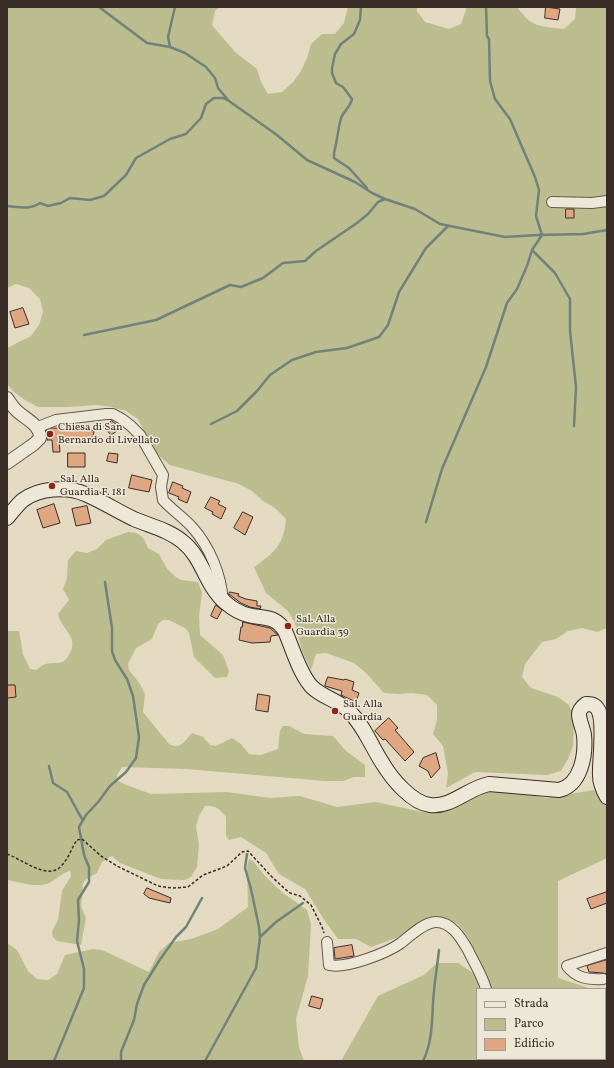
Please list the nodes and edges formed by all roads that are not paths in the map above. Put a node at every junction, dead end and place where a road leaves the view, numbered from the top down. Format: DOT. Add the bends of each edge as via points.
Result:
graph roads {
  1 [pos="607,201"];
  2 [pos="552,202"];
  3 [pos="7,398"];
  4 [pos="38,427"];
  5 [pos="7,463"];
  6 [pos="7,518"];
  7 [pos="223,600"];
  8 [pos="607,797"];
  9 [pos="327,942"];
  10 [pos="607,953"];
  11 [pos="603,979"];
  12 [pos="486,988"];
  1 -- 2 [label="street"];
  3 -- 4 [label="street" via="15,410"];
  4 -- 5 [label="street" via="40,438"];
  4 -- 7 [label="street" via="56,420 106,414 112,414 131,426 140,435 163,474 163,500 200,536 221,585"];
  6 -- 7 [label="main road" via="23,500 33,495 57,490 83,493 184,542 192,550 215,591"];
  7 -- 8 [label="main road" via="238,612 268,618 280,624 304,677 320,694 348,710 367,734 383,765 415,800 428,805 444,805 468,791 489,784 559,790 565,788 577,776 581,765 584,734 579,715 586,704 596,707 600,714 600,778 603,792"];
  9 -- 12 [label="street" via="329,965 335,966 379,954 433,922 441,923 458,934"];
  10 -- 11 [label="street" via="567,966 580,977"];
}
